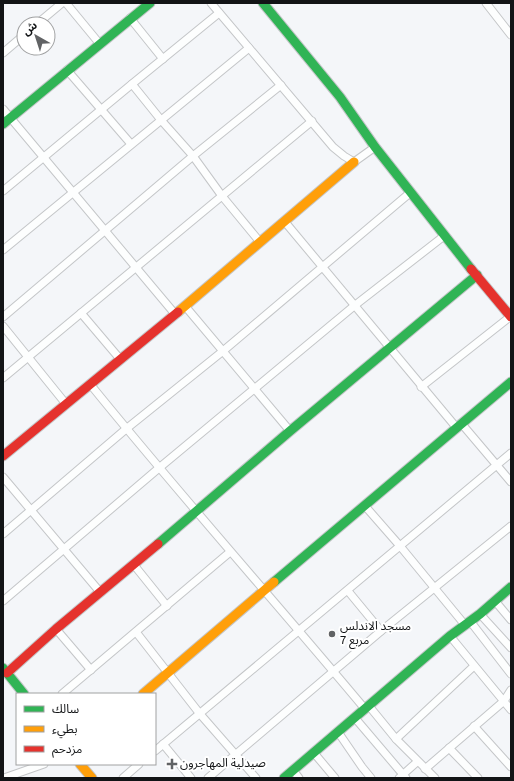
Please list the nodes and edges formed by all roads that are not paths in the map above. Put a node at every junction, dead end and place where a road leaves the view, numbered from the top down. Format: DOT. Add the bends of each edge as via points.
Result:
graph roads {
  1 [pos="62,3"];
  2 [pos="66,3"];
  3 [pos="150,3"];
  4 [pos="211,3"];
  5 [pos="263,3"];
  6 [pos="486,3"];
  7 [pos="219,13"];
  8 [pos="47,16"];
  9 [pos="130,18"];
  10 [pos="511,35"];
  11 [pos="16,42"];
  12 [pos="99,44"];
  13 [pos="249,48"];
  14 [pos="3,53"];
  15 [pos="164,59"];
  16 [pos="67,70"];
  17 [pos="132,84"];
  18 [pos="281,85"];
  19 [pos="3,109"];
  20 [pos="101,109"];
  21 [pos="161,120"];
  22 [pos="7,121"];
  23 [pos="312,121"];
  24 [pos="131,144"];
  25 [pos="374,147"];
  26 [pos="193,156"];
  27 [pos="43,157"];
  28 [pos="354,162"];
  29 [pos="3,191"];
  30 [pos="73,192"];
  31 [pos="411,192"];
  32 [pos="222,196"];
  33 [pos="285,222"];
  34 [pos="105,231"];
  35 [pos="444,236"];
  36 [pos="260,242"];
  37 [pos="4,246"];
  38 [pos="322,266"];
  39 [pos="136,267"];
  40 [pos="477,275"];
  41 [pos="185,306"];
  42 [pos="354,306"];
  43 [pos="81,313"];
  44 [pos="175,314"];
  45 [pos="3,317"];
  46 [pos="511,317"];
  47 [pos="3,326"];
  48 [pos="390,348"];
  49 [pos="222,350"];
  50 [pos="28,357"];
  51 [pos="120,359"];
  52 [pos="3,378"];
  53 [pos="511,382"];
  54 [pos="90,384"];
  55 [pos="421,387"];
  56 [pos="255,389"];
  57 [pos="66,404"];
  58 [pos="458,425"];
  59 [pos="126,429"];
  60 [pos="290,431"];
  61 [pos="511,453"];
  62 [pos="3,456"];
  63 [pos="497,465"];
  64 [pos="159,468"];
  65 [pos="3,477"];
  66 [pos="511,482"];
  67 [pos="364,506"];
  68 [pos="30,510"];
  69 [pos="197,512"];
  70 [pos="511,526"];
  71 [pos="3,534"];
  72 [pos="400,546"];
  73 [pos="64,550"];
  74 [pos="230,552"];
  75 [pos="134,565"];
  76 [pos="511,587"];
  77 [pos="434,589"];
  78 [pos="265,591"];
  79 [pos="348,591"];
  80 [pos="100,592"];
  81 [pos="3,601"];
  82 [pos="495,601"];
  83 [pos="167,606"];
  84 [pos="480,614"];
  85 [pos="511,620"];
  86 [pos="468,623"];
  87 [pos="56,629"];
  88 [pos="299,630"];
  89 [pos="381,631"];
  90 [pos="136,632"];
  91 [pos="450,636"];
  92 [pos="511,648"];
  93 [pos="474,666"];
  94 [pos="91,670"];
  95 [pos="5,671"];
  96 [pos="334,672"];
  97 [pos="168,674"];
  98 [pos="511,674"];
  99 [pos="511,690"];
  100 [pos="23,693"];
  101 [pos="63,693"];
  102 [pos="145,693"];
  103 [pos="504,701"];
  104 [pos="367,707"];
  105 [pos="511,710"];
  106 [pos="200,714"];
  107 [pos="354,718"];
  108 [pos="474,726"];
  109 [pos="338,732"];
  110 [pos="396,739"];
  111 [pos="163,744"];
  112 [pos="449,748"];
  113 [pos="156,750"];
  114 [pos="314,753"];
  115 [pos="234,754"];
  116 [pos="417,762"];
  117 [pos="41,765"];
  118 [pos="81,765"];
  119 [pos="139,765"];
  120 [pos="511,767"];
  121 [pos="293,770"];
  122 [pos="425,770"];
  123 [pos="403,777"];
  124 [pos="4,778"];
  125 [pos="92,778"];
  126 [pos="123,778"];
  127 [pos="191,778"];
  128 [pos="208,778"];
  129 [pos="256,778"];
  130 [pos="284,778"];
  131 [pos="300,778"];
  132 [pos="335,778"];
  133 [pos="371,778"];
  134 [pos="435,778"];
  135 [pos="478,778"];
  1 -- 8 [label="street"];
  2 -- 12 [label="street"];
  3 -- 9 [label="street"];
  4 -- 7 [label="street"];
  5 -- 25 [label="street" via="340,97"];
  6 -- 10 [label="street"];
  7 -- 13 [label="street"];
  7 -- 15 [label="street"];
  9 -- 12 [label="street"];
  9 -- 15 [label="street"];
  11 -- 14 [label="street"];
  12 -- 16 [label="street"];
  13 -- 18 [label="street"];
  13 -- 21 [label="street"];
  15 -- 17 [label="street"];
  16 -- 20 [label="street"];
  16 -- 22 [label="street"];
  17 -- 20 [label="street"];
  17 -- 21 [label="street"];
  18 -- 23 [label="street"];
  18 -- 26 [label="street"];
  19 -- 22 [label="street"];
  20 -- 24 [label="street"];
  20 -- 27 [label="street"];
  21 -- 24 [label="street"];
  21 -- 26 [label="street"];
  22 -- 27 [label="street"];
  23 -- 28 [label="street" via="333,147"];
  23 -- 32 [label="street"];
  24 -- 30 [label="street"];
  25 -- 28 [label="street"];
  25 -- 31 [label="street"];
  26 -- 32 [label="street"];
  26 -- 34 [label="street"];
  27 -- 29 [label="street"];
  27 -- 30 [label="street"];
  28 -- 33 [label="street"];
  30 -- 34 [label="street"];
  30 -- 37 [label="street"];
  31 -- 35 [label="street"];
  31 -- 38 [label="street"];
  32 -- 36 [label="street"];
  32 -- 39 [label="street"];
  33 -- 36 [label="street"];
  33 -- 38 [label="street"];
  34 -- 39 [label="street"];
  34 -- 45 [label="street"];
  35 -- 40 [label="street"];
  35 -- 42 [label="street"];
  36 -- 41 [label="street"];
  38 -- 42 [label="street"];
  38 -- 49 [label="street"];
  39 -- 43 [label="street"];
  39 -- 44 [label="street"];
  40 -- 46 [label="street"];
  40 -- 48 [label="street"];
  41 -- 44 [label="street"];
  41 -- 49 [label="street"];
  42 -- 48 [label="street"];
  42 -- 56 [label="street"];
  43 -- 50 [label="street"];
  43 -- 51 [label="street"];
  44 -- 51 [label="street"];
  46 -- 55 [label="street"];
  47 -- 50 [label="street"];
  48 -- 55 [label="street"];
  48 -- 60 [label="street"];
  49 -- 56 [label="street"];
  49 -- 59 [label="street"];
  50 -- 52 [label="street"];
  50 -- 57 [label="street"];
  51 -- 54 [label="street"];
  53 -- 58 [label="street"];
  54 -- 57 [label="street"];
  54 -- 59 [label="street"];
  55 -- 58 [label="street"];
  56 -- 60 [label="street"];
  56 -- 64 [label="street"];
  57 -- 62 [label="street"];
  58 -- 63 [label="street"];
  58 -- 67 [label="street"];
  59 -- 64 [label="street"];
  59 -- 68 [label="street"];
  60 -- 69 [label="street"];
  61 -- 63 [label="street"];
  63 -- 66 [label="street"];
  63 -- 72 [label="street"];
  64 -- 69 [label="street"];
  64 -- 73 [label="street"];
  65 -- 68 [label="street"];
  67 -- 72 [label="street"];
  67 -- 78 [label="street"];
  68 -- 71 [label="street"];
  68 -- 73 [label="street"];
  69 -- 74 [label="street"];
  69 -- 75 [label="street"];
  70 -- 77 [label="street"];
  72 -- 77 [label="street"];
  72 -- 79 [label="street"];
  73 -- 80 [label="street"];
  73 -- 81 [label="street"];
  74 -- 78 [label="street"];
  74 -- 83 [label="street"];
  75 -- 80 [label="street"];
  75 -- 83 [label="street"];
  76 -- 82 [label="street"];
  77 -- 86 [label="street"];
  77 -- 89 [label="street"];
  78 -- 88 [label="street"];
  78 -- 97 [label="street"];
  79 -- 88 [label="street"];
  79 -- 89 [label="street"];
  80 -- 87 [label="street"];
  82 -- 84 [label="street"];
  82 -- 85 [label="street"];
  83 -- 90 [label="street"];
  84 -- 86 [label="street"];
  84 -- 92 [label="street"];
  86 -- 91 [label="street"];
  86 -- 98 [label="street"];
  87 -- 94 [label="street"];
  87 -- 95 [label="street"];
  88 -- 96 [label="street"];
  88 -- 106 [label="street"];
  89 -- 96 [label="street"];
  90 -- 94 [label="street"];
  90 -- 97 [label="street"];
  91 -- 93 [label="street"];
  91 -- 104 [label="street"];
  93 -- 103 [label="street"];
  93 -- 110 [label="street"];
  94 -- 101 [label="street"];
  95 -- 100 [label="street"];
  96 -- 104 [label="street"];
  96 -- 115 [label="street"];
  97 -- 102 [label="street"];
  97 -- 106 [label="street"];
  99 -- 103 [label="street"];
  103 -- 105 [label="street"];
  103 -- 108 [label="street"];
  104 -- 107 [label="street"];
  104 -- 110 [label="street"];
  106 -- 111 [label="street"];
  106 -- 115 [label="street"];
  107 -- 109 [label="street"];
  107 -- 123 [label="street"];
  108 -- 112 [label="street"];
  108 -- 120 [label="street"];
  109 -- 114 [label="street"];
  109 -- 133 [label="street"];
  110 -- 116 [label="street"];
  111 -- 113 [label="street"];
  111 -- 127 [label="street"];
  112 -- 122 [label="street"];
  112 -- 135 [label="street"];
  114 -- 121 [label="street"];
  114 -- 132 [label="street"];
  115 -- 128 [label="street"];
  115 -- 129 [label="street"];
  116 -- 122 [label="street"];
  116 -- 123 [label="street"];
  117 -- 124 [label="street"];
  118 -- 125 [label="street"];
  119 -- 126 [label="street"];
  121 -- 130 [label="street"];
  121 -- 131 [label="street"];
  122 -- 134 [label="street"];
}
